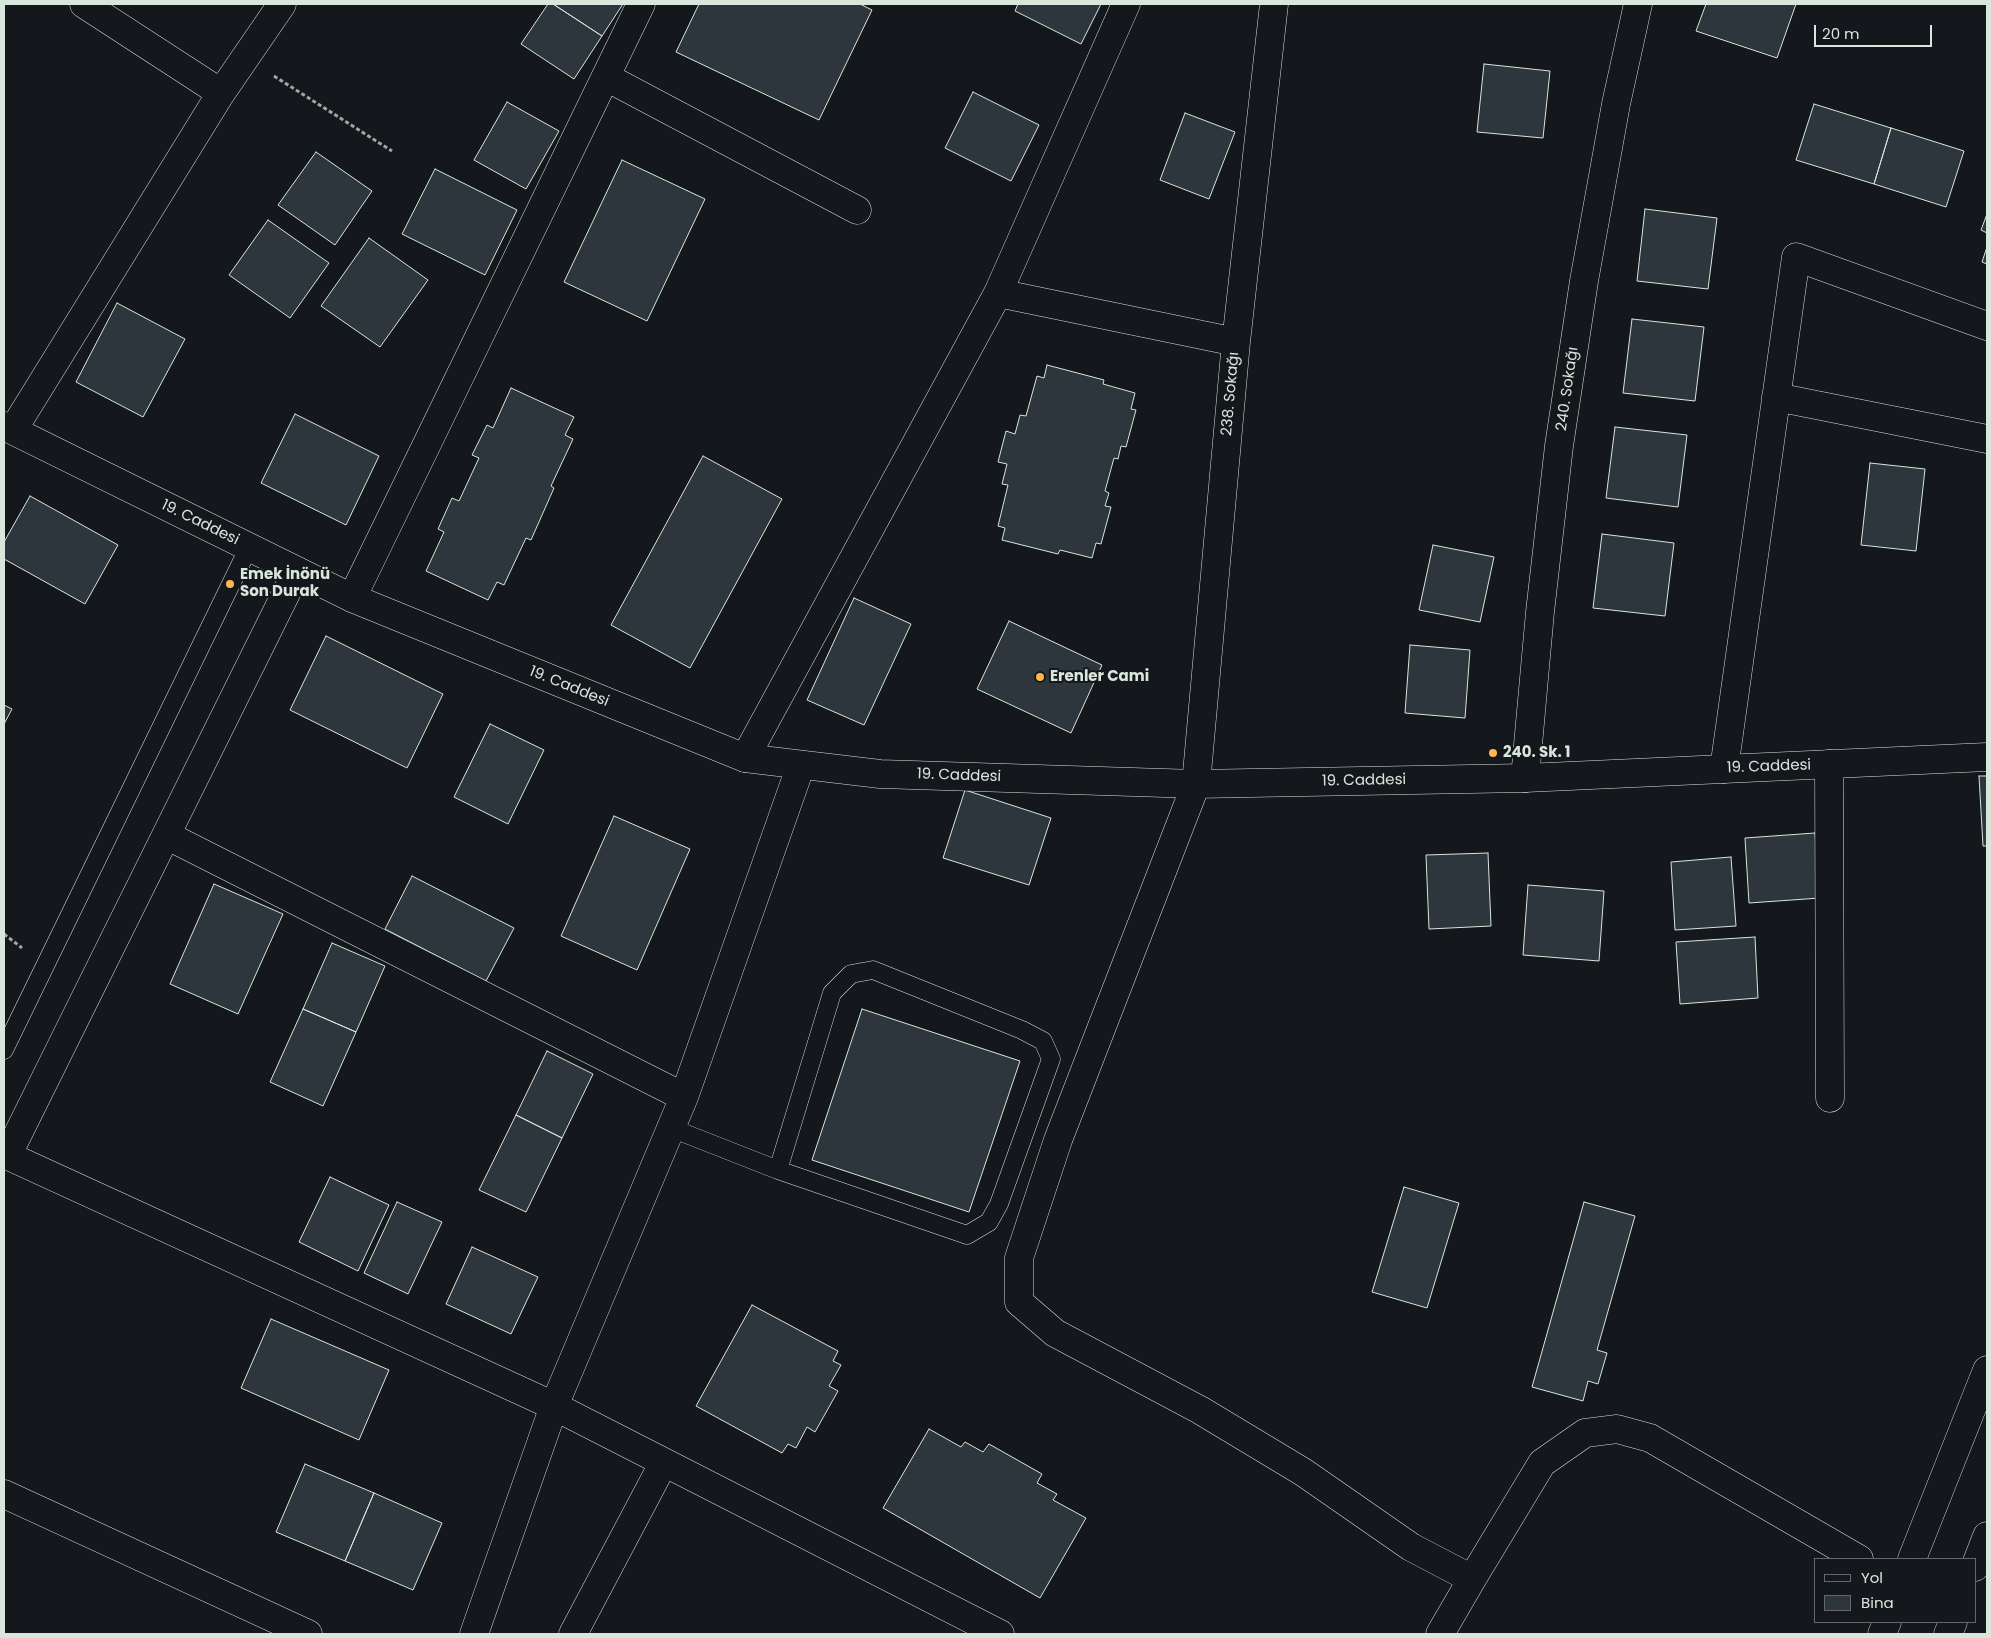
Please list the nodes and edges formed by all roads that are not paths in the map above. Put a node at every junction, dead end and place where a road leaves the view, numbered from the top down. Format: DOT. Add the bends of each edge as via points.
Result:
graph roads {
  1 [pos="84,4"];
  2 [pos="282,4"];
  3 [pos="641,4"];
  4 [pos="1126,4"];
  5 [pos="1274,4"];
  6 [pos="1638,4"];
  7 [pos="606,76"];
  8 [pos="221,93"];
  9 [pos="857,210"];
  10 [pos="998,293"];
  11 [pos="1987,326"];
  12 [pos="1236,342"];
  13 [pos="1776,397"];
  14 [pos="8,428"];
  15 [pos="1987,439"];
  16 [pos="249,547"];
  17 [pos="297,571"];
  18 [pos="352,598"];
  19 [pos="1987,757"];
  20 [pos="745,758"];
  21 [pos="1829,764"];
  22 [pos="800,765"];
  23 [pos="1724,769"];
  24 [pos="1525,778"];
  25 [pos="1196,784"];
  26 [pos="166,835"];
  27 [pos="4,1050"];
  28 [pos="684,1097"];
  29 [pos="1830,1098"];
  30 [pos="671,1128"];
  31 [pos="5,1155"];
  32 [pos="778,1170"];
  33 [pos="1987,1370"];
  34 [pos="554,1406"];
  35 [pos="664,1462"];
  36 [pos="4,1494"];
  37 [pos="1987,1536"];
  38 [pos="1857,1558"];
  39 [pos="1912,1558"];
  40 [pos="1976,1564"];
  41 [pos="1472,1579"];
  42 [pos="308,1634"];
  43 [pos="474,1634"];
  44 [pos="573,1634"];
  45 [pos="1000,1634"];
  46 [pos="1440,1634"];
  1 -- 8 [label="main road"];
  2 -- 8 [label="main road"];
  3 -- 7 [label="main road"];
  4 -- 10 [label="main road"];
  5 -- 12 [label="main road, 238. Sokağı"];
  6 -- 24 [label="main road, 240. Sokağı" via="1586,271 1561,436"];
  7 -- 9 [label="main road"];
  7 -- 18 [label="main road"];
  8 -- 14 [label="main road"];
  10 -- 12 [label="main road"];
  10 -- 20 [label="main road"];
  11 -- 13 [label="main road" via="1796,257"];
  12 -- 25 [label="main road, 238. Sokağı"];
  13 -- 15 [label="main road"];
  13 -- 23 [label="main road"];
  14 -- 16 [label="main road, 19. Caddesi"];
  16 -- 17 [label="main road, 19. Caddesi"];
  16 -- 27 [label="lane"];
  17 -- 18 [label="main road, 19. Caddesi"];
  17 -- 26 [label="main road"];
  18 -- 20 [label="main road, 19. Caddesi"];
  19 -- 21 [label="main road, 19. Caddesi"];
  20 -- 22 [label="main road, 19. Caddesi"];
  21 -- 23 [label="main road, 19. Caddesi"];
  21 -- 29 [label="main road"];
  22 -- 25 [label="main road, 19. Caddesi" via="880,774"];
  22 -- 28 [label="main road"];
  23 -- 24 [label="main road, 19. Caddesi"];
  24 -- 25 [label="main road, 19. Caddesi"];
  25 -- 41 [label="main road, 238. Sokağı" via="1058,1140 1019,1258 1019,1302 1055,1333 1200,1410 1302,1472 1411,1547"];
  26 -- 28 [label="main road"];
  26 -- 31 [label="main road"];
  28 -- 30 [label="main road"];
  30 -- 32 [label="lane"];
  30 -- 34 [label="main road"];
  31 -- 34 [label="main road"];
  32 -- 32 [label="lane" via="967,1235 989,1222 999,1204 1051,1059 1043,1041 873,970 851,974 832,993"];
  33 -- 39 [label="main road"];
  34 -- 35 [label="main road"];
  34 -- 43 [label="main road"];
  35 -- 44 [label="main road"];
  35 -- 45 [label="main road"];
  36 -- 42 [label="main road"];
  37 -- 40 [label="main road"];
  38 -- 41 [label="main road" via="1650,1438 1617,1429 1585,1433 1542,1463"];
  41 -- 46 [label="main road"];
}
